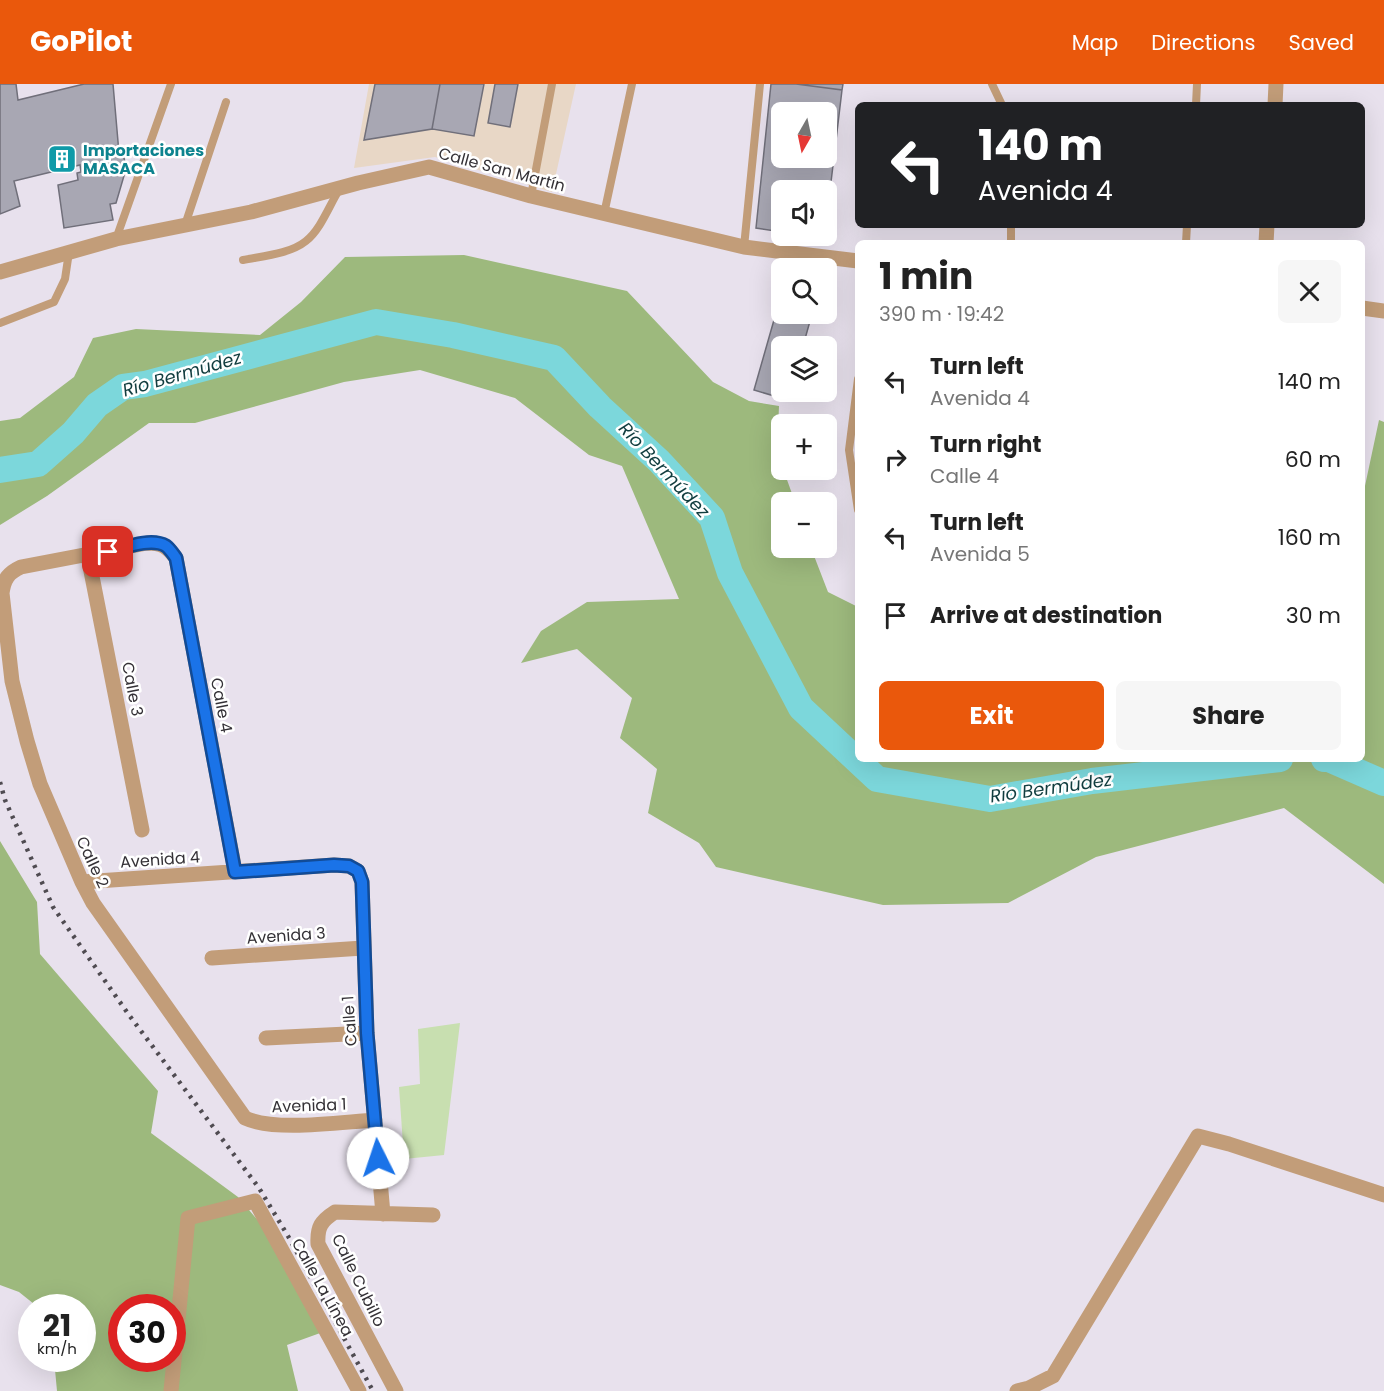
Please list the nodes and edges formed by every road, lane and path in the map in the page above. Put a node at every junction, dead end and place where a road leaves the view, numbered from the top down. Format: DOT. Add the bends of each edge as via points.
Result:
graph roads {
  1 [pos="171,84"];
  2 [pos="552,84"];
  3 [pos="632,84"];
  4 [pos="760,84"];
  5 [pos="992,84"];
  6 [pos="1197,84"];
  7 [pos="1276,84"];
  8 [pos="226,102"];
  9 [pos="1001,102"];
  10 [pos="1196,102"];
  11 [pos="1275,102"];
  12 [pos="340,188"];
  13 [pos="531,196"];
  14 [pos="604,214"];
  15 [pos="185,225"];
  16 [pos="116,239"];
  17 [pos="744,247"];
  18 [pos="69,252"];
  19 [pos="243,260"];
  20 [pos="855,261"];
  21 [pos="0,273"];
  22 [pos="1365,308"];
  23 [pos="1384,311"];
  24 [pos="0,323"];
  25 [pos="855,403"];
  26 [pos="855,490"];
  27 [pos="88,556"];
  28 [pos="142,830"];
  29 [pos="349,866"];
  30 [pos="235,872"];
  31 [pos="82,882"];
  32 [pos="363,948"];
  33 [pos="212,958"];
  34 [pos="367,1033"];
  35 [pos="266,1038"];
  36 [pos="245,1118"];
  37 [pos="375,1120"];
  38 [pos="1384,1195"];
  39 [pos="383,1214"];
  40 [pos="433,1215"];
  41 [pos="171,1391"];
  42 [pos="359,1391"];
  43 [pos="396,1391"];
  44 [pos="1017,1391"];
  1 -- 16 [label="lane"];
  2 -- 13 [label="lane"];
  3 -- 14 [label="lane"];
  4 -- 17 [label="lane"];
  5 -- 9 [label="lane"];
  6 -- 10 [label="lane"];
  7 -- 11 [label="street"];
  8 -- 15 [label="lane"];
  12 -- 13 [label="street, Calle San Martín" via="429,167"];
  12 -- 15 [label="street, Calle San Martín"];
  12 -- 19 [label="lane" via="305,242"];
  13 -- 14 [label="street, Calle San Martín"];
  14 -- 17 [label="street, Calle San Martín"];
  15 -- 16 [label="street, Calle San Martín"];
  16 -- 18 [label="street, Calle San Martín"];
  17 -- 20 [label="street, Calle San Martín"];
  18 -- 21 [label="street, Calle San Martín"];
  18 -- 24 [label="lane" via="66,279 54,302"];
  22 -- 23 [label="street"];
  25 -- 26 [label="lane" via="849,450"];
  27 -- 28 [label="street, Calle 3"];
  27 -- 30 [label="street, Calle 4" via="159,543 176,558"];
  27 -- 31 [label="street, Calle 2" via="11,571 2,593 12,681 27,741 40,784"];
  29 -- 30 [label="street, Avenida 4"];
  29 -- 32 [label="street, Calle 1" via="358,871 362,882"];
  30 -- 31 [label="street, Avenida 4"];
  31 -- 36 [label="street, Calle 2"];
  32 -- 33 [label="street, Avenida 3"];
  32 -- 34 [label="street, Calle 1"];
  34 -- 35 [label="street"];
  34 -- 37 [label="street, Calle 1"];
  36 -- 37 [label="street, Avenida 1" via="274,1126"];
  37 -- 39 [label="street, Calle 1"];
  38 -- 44 [label="street" via="1198,1136 1053,1376"];
  39 -- 40 [label="street, Calle Cubillo"];
  39 -- 43 [label="street, Calle Cubillo" via="334,1212 322,1220 317,1231 318,1244"];
  41 -- 42 [label="street, Calle La Línea" via="188,1218 255,1201"];
}
